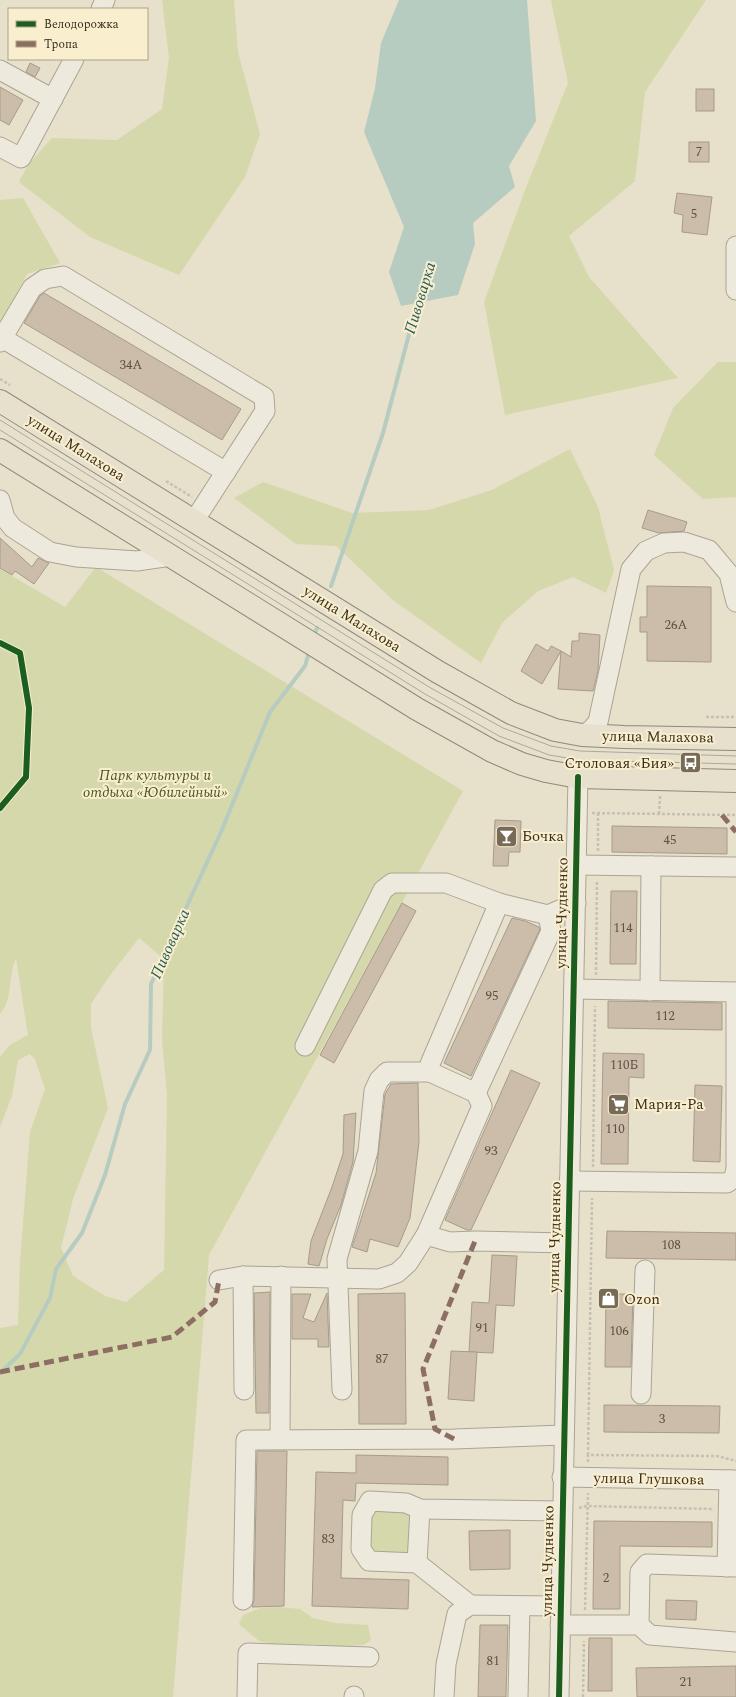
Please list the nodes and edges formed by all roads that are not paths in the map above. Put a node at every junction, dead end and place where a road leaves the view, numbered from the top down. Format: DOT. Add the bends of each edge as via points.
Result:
graph roads {
  1 [pos="74,60"];
  2 [pos="0,70"];
  3 [pos="54,99"];
  4 [pos="0,147"];
  5 [pos="736,246"];
  6 [pos="736,289"];
  7 [pos="1,340"];
  8 [pos="0,400"];
  9 [pos="0,450"];
  10 [pos="226,472"];
  11 [pos="0,500"];
  12 [pos="194,521"];
  13 [pos="171,556"];
  14 [pos="736,602"];
  15 [pos="582,735"];
  16 [pos="736,739"];
  17 [pos="578,777"];
  18 [pos="736,781"];
  19 [pos="576,865"];
  20 [pos="652,866"];
  21 [pos="736,867"];
  22 [pos="499,903"];
  23 [pos="576,903"];
  24 [pos="548,915"];
  25 [pos="574,989"];
  26 [pos="650,991"];
  27 [pos="736,992"];
  28 [pos="305,1046"];
  29 [pos="430,1072"];
  30 [pos="476,1093"];
  31 [pos="569,1181"];
  32 [pos="426,1235"];
  33 [pos="568,1243"];
  34 [pos="645,1270"];
  35 [pos="243,1276"];
  36 [pos="281,1276"];
  37 [pos="339,1278"];
  38 [pos="220,1280"];
  39 [pos="244,1390"];
  40 [pos="342,1390"];
  41 [pos="641,1394"];
  42 [pos="563,1435"];
  43 [pos="280,1439"];
  44 [pos="562,1477"];
  45 [pos="733,1480"];
  46 [pos="420,1509"];
  47 [pos="561,1511"];
  48 [pos="417,1564"];
  49 [pos="732,1567"];
  50 [pos="243,1600"];
  51 [pos="470,1605"];
  52 [pos="520,1606"];
  53 [pos="560,1606"];
  54 [pos="560,1625"];
  55 [pos="639,1625"];
  56 [pos="736,1642"];
  57 [pos="368,1657"];
  58 [pos="247,1697"];
  59 [pos="444,1697"];
  60 [pos="518,1697"];
  61 [pos="558,1697"];
  1 -- 3 [label="street"];
  2 -- 3 [label="street"];
  3 -- 4 [label="street" via="21,158"];
  5 -- 6 [label="street"];
  7 -- 10 [label="street"];
  7 -- 10 [label="street" via="32,288 45,279 64,276 264,397 265,411"];
  8 -- 12 [label="main road, улица Малахова"];
  9 -- 13 [label="main road"];
  10 -- 12 [label="street"];
  11 -- 13 [label="street" via="5,518 13,528 50,552 76,558 137,561"];
  12 -- 15 [label="main road, улица Малахова" via="491,702 532,723"];
  13 -- 17 [label="main road" via="417,709 479,744 522,764"];
  14 -- 15 [label="street" via="729,574 709,550 684,542 664,543 646,551 631,568 598,722"];
  15 -- 16 [label="main road, улица Малахова"];
  17 -- 18 [label="main road"];
  17 -- 19 [label="street, улица Чудненко"];
  19 -- 20 [label="street"];
  19 -- 23 [label="street, улица Чудненко"];
  20 -- 21 [label="street"];
  20 -- 26 [label="street"];
  22 -- 24 [label="street"];
  22 -- 28 [label="street" via="446,883 392,883 383,890"];
  22 -- 29 [label="street" via="430,1064"];
  23 -- 24 [label="street"];
  23 -- 25 [label="street, улица Чудненко"];
  24 -- 30 [label="street" via="551,931"];
  25 -- 26 [label="street"];
  25 -- 31 [label="street, улица Чудненко"];
  26 -- 27 [label="street"];
  27 -- 31 [label="street" via="734,1178 727,1183"];
  29 -- 30 [label="street"];
  29 -- 37 [label="street" via="387,1072 379,1080 374,1091 368,1151 337,1259"];
  30 -- 32 [label="street" via="482,1106"];
  31 -- 33 [label="street, улица Чудненко"];
  32 -- 33 [label="street" via="450,1242"];
  32 -- 37 [label="street" via="408,1263 397,1273 379,1279"];
  33 -- 42 [label="street, улица Чудненко"];
  34 -- 41 [label="street"];
  35 -- 36 [label="street"];
  35 -- 38 [label="street"];
  35 -- 39 [label="street"];
  36 -- 37 [label="street"];
  36 -- 43 [label="street"];
  37 -- 40 [label="street"];
  42 -- 43 [label="street" via="454,1439"];
  42 -- 44 [label="street, улица Чудненко"];
  43 -- 50 [label="street" via="246,1440"];
  44 -- 45 [label="street, улица Глушкова"];
  44 -- 47 [label="street, улица Чудненко"];
  45 -- 49 [label="street" via="729,1509"];
  46 -- 47 [label="street"];
  46 -- 48 [label="street"];
  46 -- 48 [label="street" via="406,1503 370,1501 362,1515 361,1549 369,1561"];
  47 -- 53 [label="street, улица Чудненко"];
  48 -- 51 [label="street"];
  49 -- 55 [label="street" via="647,1564 640,1572"];
  51 -- 52 [label="street"];
  51 -- 59 [label="street" via="457,1614 446,1664"];
  52 -- 53 [label="street"];
  52 -- 60 [label="street"];
  53 -- 54 [label="street, улица Чудненко"];
  54 -- 55 [label="street"];
  54 -- 61 [label="street, улица Чудненко"];
  55 -- 56 [label="street" via="650,1635"];
  57 -- 58 [label="street" via="248,1653"];
}
